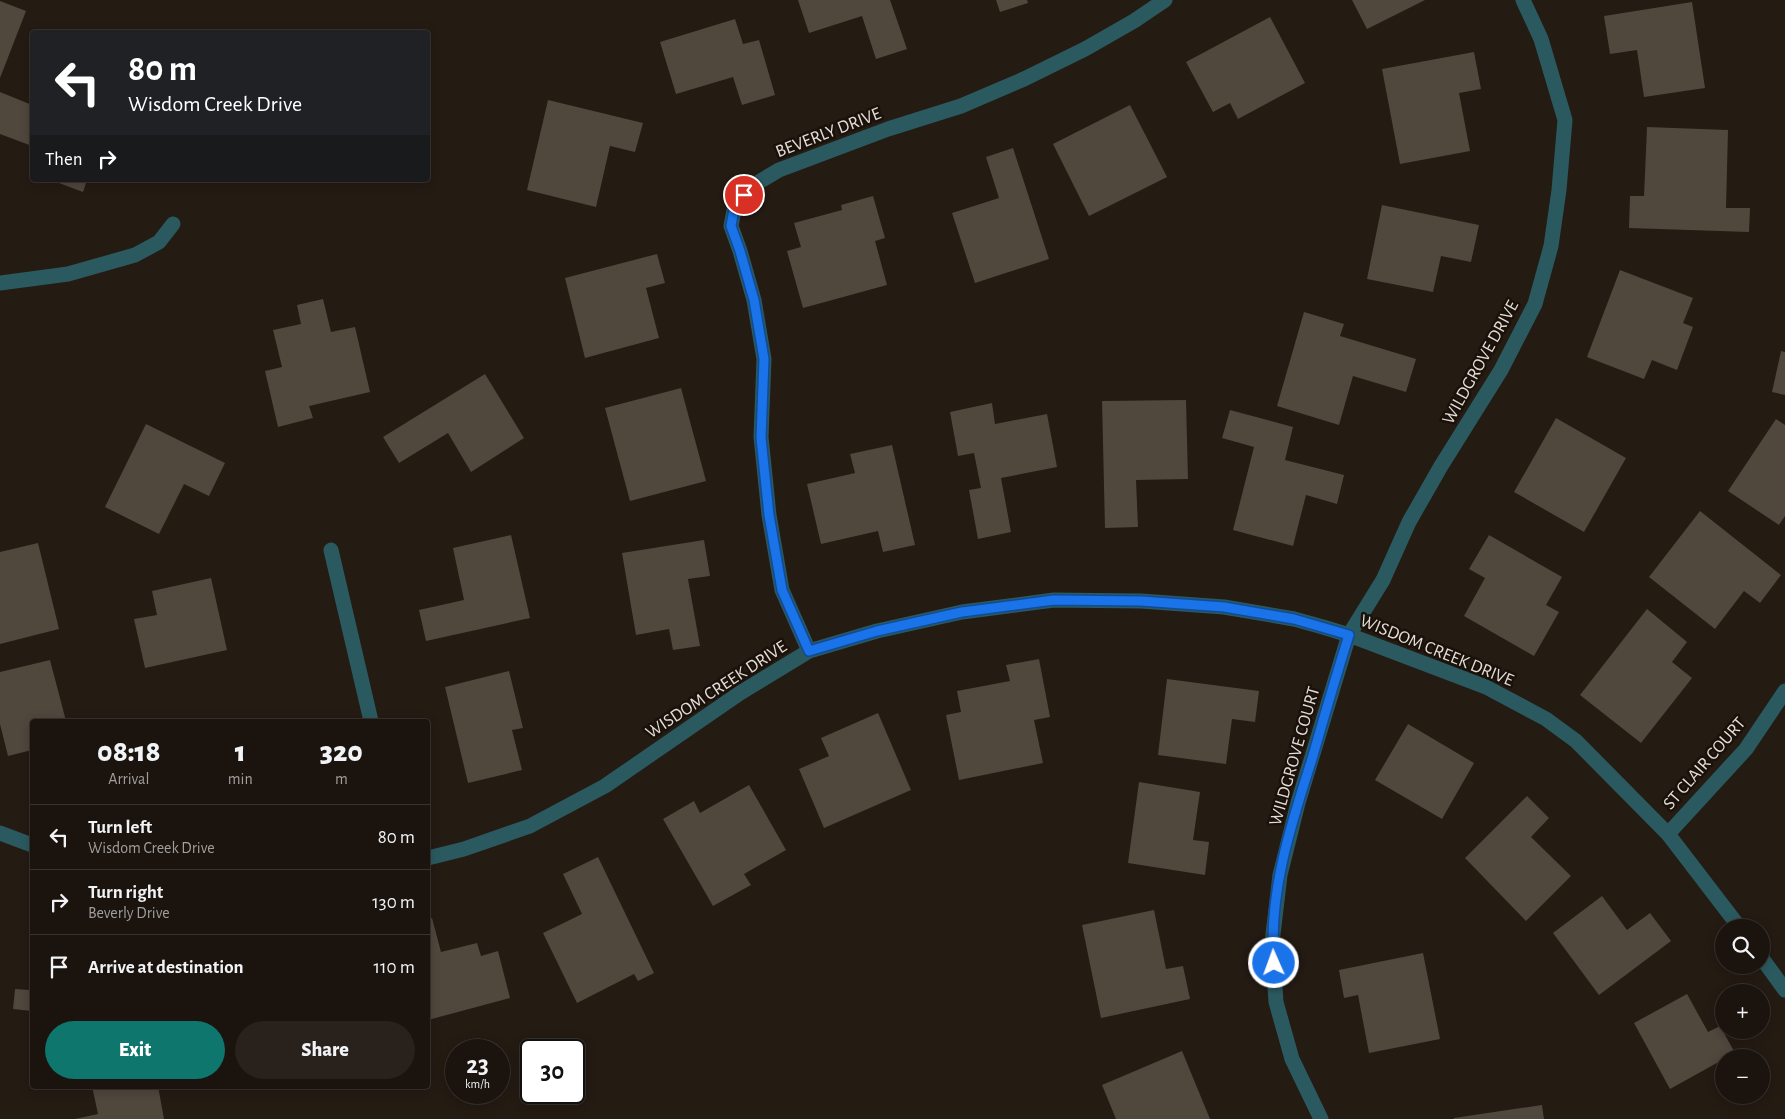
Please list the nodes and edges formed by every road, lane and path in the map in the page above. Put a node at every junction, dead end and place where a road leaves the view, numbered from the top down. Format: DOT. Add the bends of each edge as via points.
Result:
graph roads {
  1 [pos="1165,0"];
  2 [pos="1523,0"];
  3 [pos="173,224"];
  4 [pos="0,283"];
  5 [pos="331,550"];
  6 [pos="1349,635"];
  7 [pos="809,651"];
  8 [pos="1785,691"];
  9 [pos="372,719"];
  10 [pos="0,833"];
  11 [pos="1668,834"];
  12 [pos="30,844"];
  13 [pos="430,858"];
  14 [pos="1733,919"];
  15 [pos="1770,969"];
  16 [pos="1785,990"];
  17 [pos="1321,1119"];
  1 -- 7 [label="street, BEVERLY DRIVE" via="1085,49 1024,79 961,106 888,129 779,170 752,186 735,204 731,226 754,300 764,359 761,438 769,515 782,590"];
  2 -- 6 [label="street, WILDGROVE DRIVE" via="1541,39 1565,120 1551,246 1535,304 1501,370 1441,466 1409,522 1383,580"];
  3 -- 4 [label="street" via="160,242 135,255 68,274"];
  5 -- 9 [label="street"];
  6 -- 7 [label="street, WISDOM CREEK DRIVE" via="1294,619 1224,607 1141,601 1054,600 962,612 877,631"];
  6 -- 11 [label="street, WISDOM CREEK DRIVE" via="1486,687 1546,719 1576,740"];
  6 -- 17 [label="street, WILDGROVE COURT" via="1284,857 1272,944 1276,1002 1289,1049"];
  7 -- 13 [label="street, WISDOM CREEK DRIVE" via="605,786 530,826"];
  8 -- 11 [label="street, ST CLAIR COURT" via="1746,749"];
  10 -- 12 [label="street"];
  11 -- 14 [label="street, WISDOM CREEK DRIVE"];
  15 -- 16 [label="street"];
}
